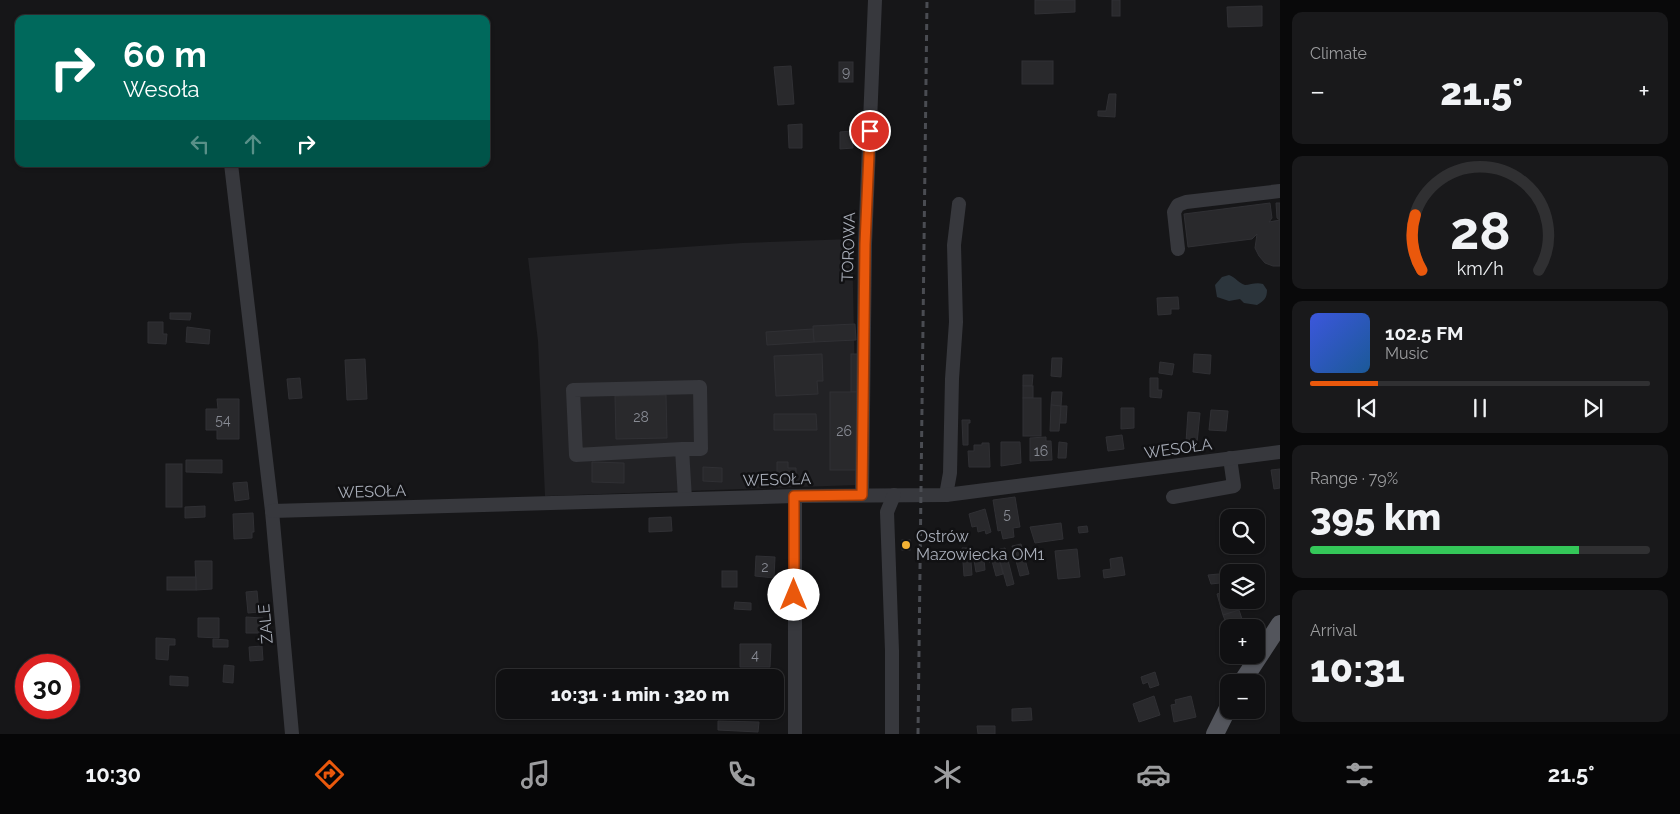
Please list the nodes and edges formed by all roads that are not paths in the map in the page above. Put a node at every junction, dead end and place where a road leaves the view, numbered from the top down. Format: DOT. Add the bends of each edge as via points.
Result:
graph roads {
  1 [pos="875,0"];
  2 [pos="232,167"];
  3 [pos="1280,191"];
  4 [pos="959,204"];
  5 [pos="1178,249"];
  6 [pos="682,449"];
  7 [pos="1280,452"];
  8 [pos="1230,458"];
  9 [pos="862,495"];
  10 [pos="894,495"];
  11 [pos="946,495"];
  12 [pos="794,496"];
  13 [pos="1173,497"];
  14 [pos="685,499"];
  15 [pos="272,511"];
  16 [pos="1280,624"];
  17 [pos="1247,674"];
  18 [pos="1222,719"];
  19 [pos="292,734"];
  20 [pos="794,734"];
  21 [pos="892,734"];
  22 [pos="1215,734"];
  1 -- 9 [label="street, TOROWA" via="865,244"];
  2 -- 15 [label="street, ŻALE"];
  3 -- 5 [label="street" via="1178,205 1174,212"];
  4 -- 11 [label="street" via="954,245 956,322"];
  6 -- 6 [label="street" via="701,449 700,387 573,390 576,456"];
  6 -- 14 [label="street"];
  7 -- 8 [label="street, WESOŁA"];
  8 -- 11 [label="street, WESOŁA"];
  8 -- 13 [label="street" via="1234,486"];
  9 -- 10 [label="street, WESOŁA"];
  9 -- 12 [label="street, WESOŁA"];
  10 -- 11 [label="street, WESOŁA"];
  10 -- 21 [label="street" via="887,512"];
  12 -- 14 [label="street, WESOŁA"];
  12 -- 20 [label="street"];
  14 -- 15 [label="street, WESOŁA"];
  15 -- 19 [label="street, ŻALE"];
  16 -- 17 [label="main road"];
  18 -- 22 [label="main road"];
}
